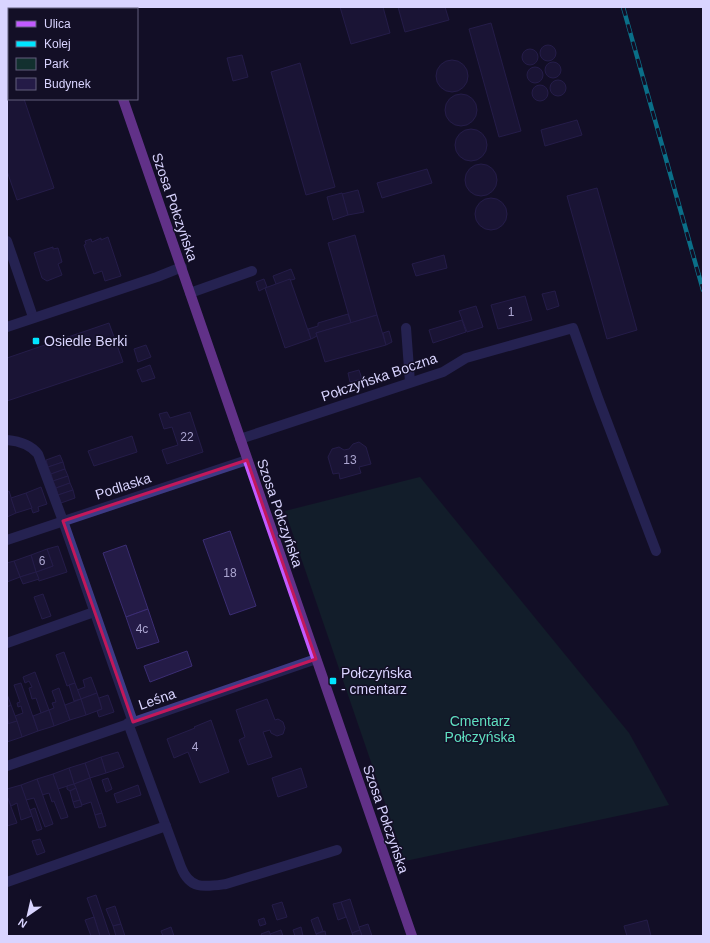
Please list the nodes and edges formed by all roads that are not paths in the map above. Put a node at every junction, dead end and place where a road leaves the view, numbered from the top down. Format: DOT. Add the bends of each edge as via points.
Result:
graph roads {
  1 [pos="123,100"];
  2 [pos="7,241"];
  3 [pos="182,267"];
  4 [pos="252,271"];
  5 [pos="190,293"];
  6 [pos="33,318"];
  7 [pos="7,327"];
  8 [pos="406,328"];
  9 [pos="410,382"];
  10 [pos="240,439"];
  11 [pos="7,440"];
  12 [pos="247,460"];
  13 [pos="63,521"];
  14 [pos="7,540"];
  15 [pos="656,551"];
  16 [pos="94,612"];
  17 [pos="7,643"];
  18 [pos="316,659"];
  19 [pos="131,723"];
  20 [pos="7,766"];
  21 [pos="166,826"];
  22 [pos="337,850"];
  23 [pos="7,882"];
  24 [pos="412,936"];
  1 -- 3 [label="main road, Szosa Połczyńska"];
  2 -- 6 [label="street"];
  3 -- 5 [label="main road, Szosa Połczyńska"];
  3 -- 6 [label="street"];
  4 -- 5 [label="street"];
  5 -- 10 [label="main road, Szosa Połczyńska"];
  6 -- 7 [label="street"];
  8 -- 9 [label="street"];
  9 -- 10 [label="street, Połczyńska Boczna"];
  9 -- 15 [label="street, Połczyńska Boczna" via="443,372 466,358 572,328"];
  10 -- 12 [label="main road, Szosa Połczyńska"];
  11 -- 13 [label="street" via="25,444 36,452"];
  12 -- 13 [label="street, Podlaska"];
  12 -- 18 [label="main road, Szosa Połczyńska"];
  13 -- 14 [label="street, Podlaska"];
  13 -- 16 [label="street"];
  16 -- 17 [label="street"];
  16 -- 19 [label="street"];
  18 -- 19 [label="street, Leśna"];
  18 -- 24 [label="main road, Szosa Połczyńska"];
  19 -- 20 [label="street, Leśna"];
  19 -- 21 [label="street"];
  21 -- 22 [label="street" via="184,875 199,886 226,884"];
  21 -- 23 [label="street"];
}
